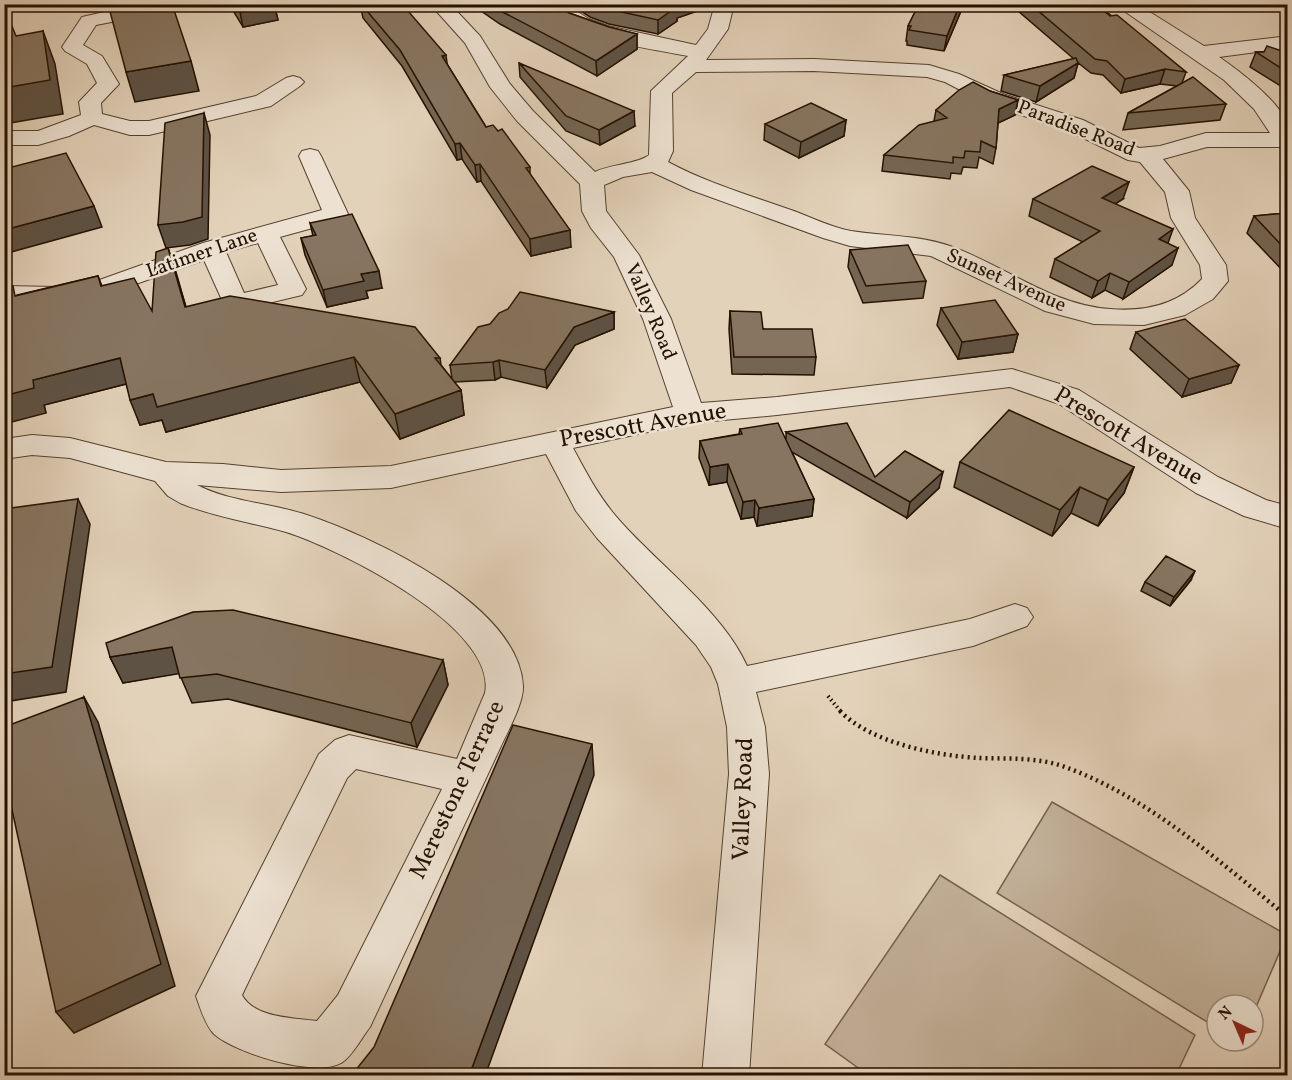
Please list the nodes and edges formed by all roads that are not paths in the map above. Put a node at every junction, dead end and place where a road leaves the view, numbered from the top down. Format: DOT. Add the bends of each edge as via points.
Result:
graph roads {
  1 [pos="438,4"];
  2 [pos="552,4"];
  3 [pos="725,4"];
  4 [pos="1123,4"];
  5 [pos="141,22"];
  6 [pos="1287,42"];
  7 [pos="1199,53"];
  8 [pos="696,59"];
  9 [pos="294,82"];
  10 [pos="92,118"];
  11 [pos="4,138"];
  12 [pos="1286,141"];
  13 [pos="1147,155"];
  14 [pos="310,156"];
  15 [pos="654,164"];
  16 [pos="592,182"];
  17 [pos="266,232"];
  18 [pos="212,248"];
  19 [pos="4,294"];
  20 [pos="690,413"];
  21 [pos="555,441"];
  22 [pos="4,449"];
  23 [pos="166,473"];
  24 [pos="1287,518"];
  25 [pos="1015,617"];
  26 [pos="736,684"];
  27 [pos="467,778"];
  28 [pos="725,1076"];
  1 -- 16 [label="street" via="473,40 501,87 525,116"];
  2 -- 8 [label="street, Paradise Road" via="583,23"];
  3 -- 8 [label="street" via="718,28"];
  4 -- 7 [label="street"];
  5 -- 10 [label="street" via="131,12 88,21 72,48 94,60 108,84 90,102"];
  6 -- 7 [label="street"];
  7 -- 12 [label="street" via="1247,88 1274,117"];
  8 -- 13 [label="street, Paradise Road" via="929,71 995,99 1075,124 1128,152"];
  8 -- 15 [label="street" via="662,91 662,151"];
  9 -- 10 [label="street" via="263,101 150,128 130,128"];
  10 -- 11 [label="street" via="20,142"];
  12 -- 13 [label="street, Paradise Road" via="1206,140"];
  13 -- 15 [label="street, Sunset Avenue" via="1176,191 1183,218 1213,265 1215,282 1192,303 1146,318 1071,311 961,258 912,244 841,236 681,178"];
  14 -- 17 [label="street, Latimer Lane" via="336,214"];
  15 -- 16 [label="street" via="618,170"];
  16 -- 20 [label="street, Valley Road" via="594,211 626,255 657,319"];
  17 -- 18 [label="street, Latimer Lane"];
  17 -- 18 [label="street" via="293,289 235,303"];
  18 -- 19 [label="street, Latimer Lane" via="96,290 58,295"];
  20 -- 21 [label="street, Prescott Avenue"];
  20 -- 24 [label="street, Prescott Avenue" via="1012,378 1069,397 1207,485"];
  21 -- 23 [label="street, Prescott Avenue" via="391,477 281,481"];
  21 -- 26 [label="street, Valley Road" via="587,503 709,635"];
  22 -- 23 [label="street, Prescott Avenue" via="32,445 70,448"];
  23 -- 27 [label="street, Merestone Terrace" via="182,490 206,500 296,524 352,545 399,570 465,619 493,648 505,688"];
  25 -- 26 [label="street" via="972,632"];
  26 -- 28 [label="street, Valley Road" via="746,728 749,774"];
  27 -- 27 [label="street, Merestone Terrace" via="349,751 333,766 218,996 229,1017 260,1035 327,1046 354,1011"];
}
